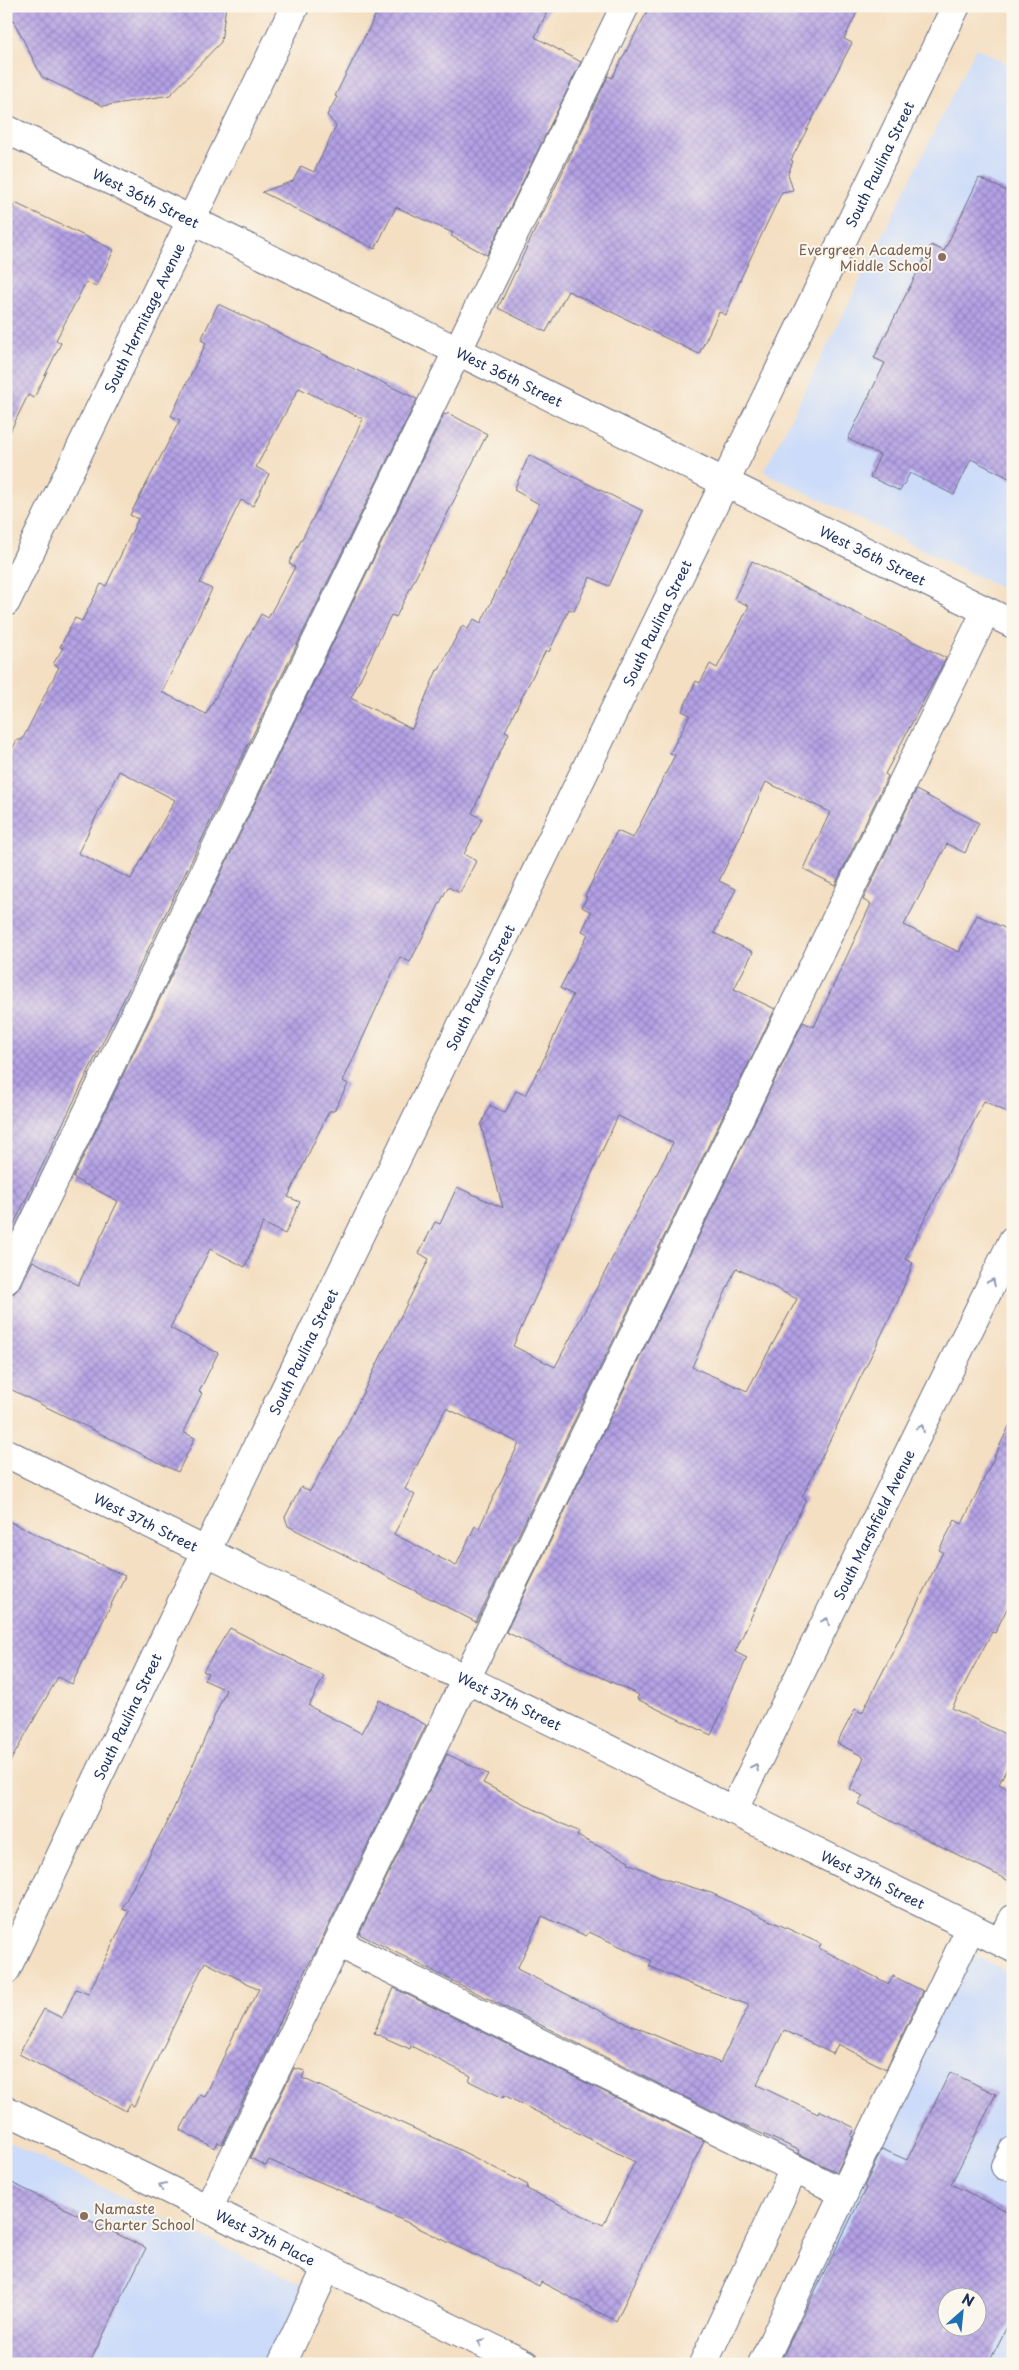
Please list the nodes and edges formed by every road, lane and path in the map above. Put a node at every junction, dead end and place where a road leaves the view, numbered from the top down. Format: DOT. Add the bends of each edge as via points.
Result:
graph roads {
  1 [pos="295,6"];
  2 [pos="625,6"];
  3 [pos="956,6"];
  4 [pos="6,129"];
  5 [pos="191,220"];
  6 [pos="457,351"];
  7 [pos="724,482"];
  8 [pos="6,602"];
  9 [pos="986,611"];
  10 [pos="1013,624"];
  11 [pos="1013,1240"];
  12 [pos="6,1280"];
  13 [pos="6,1453"];
  14 [pos="206,1551"];
  15 [pos="466,1679"];
  16 [pos="733,1811"];
  17 [pos="971,1928"];
  18 [pos="1009,1936"];
  19 [pos="338,1943"];
  20 [pos="6,1970"];
  21 [pos="6,2110"];
  22 [pos="794,2169"];
  23 [pos="844,2193"];
  24 [pos="208,2209"];
  25 [pos="327,2267"];
  26 [pos="282,2364"];
  27 [pos="525,2364"];
  28 [pos="703,2364"];
  29 [pos="762,2364"];
  1 -- 5 [label="street, South Hermitage Avenue"];
  2 -- 6 [label="street"];
  3 -- 7 [label="street, South Paulina Street"];
  4 -- 5 [label="street, West 36th Street"];
  5 -- 6 [label="street, West 36th Street"];
  5 -- 8 [label="street, South Hermitage Avenue"];
  6 -- 7 [label="street, West 36th Street"];
  6 -- 12 [label="street"];
  7 -- 9 [label="street, West 36th Street"];
  7 -- 14 [label="street, South Paulina Street"];
  9 -- 10 [label="street, West 36th Street"];
  9 -- 15 [label="street"];
  16 -- 11 [label="street, South Marshfield Avenue, one-way"];
  13 -- 14 [label="street, West 37th Street"];
  14 -- 15 [label="street, West 37th Street"];
  14 -- 20 [label="street, South Paulina Street"];
  15 -- 16 [label="street, West 37th Street"];
  15 -- 19 [label="street"];
  16 -- 17 [label="street, West 37th Street"];
  17 -- 18 [label="street, West 37th Street"];
  17 -- 23 [label="street"];
  19 -- 22 [label="street"];
  19 -- 24 [label="street"];
  24 -- 21 [label="street, West 37th Place, one-way"];
  22 -- 23 [label="street"];
  22 -- 28 [label="street"];
  23 -- 29 [label="street"];
  24 -- 25 [label="street, West 37th Place"];
  25 -- 26 [label="street"];
  27 -- 25 [label="street, West 37th Place, one-way"];
}
